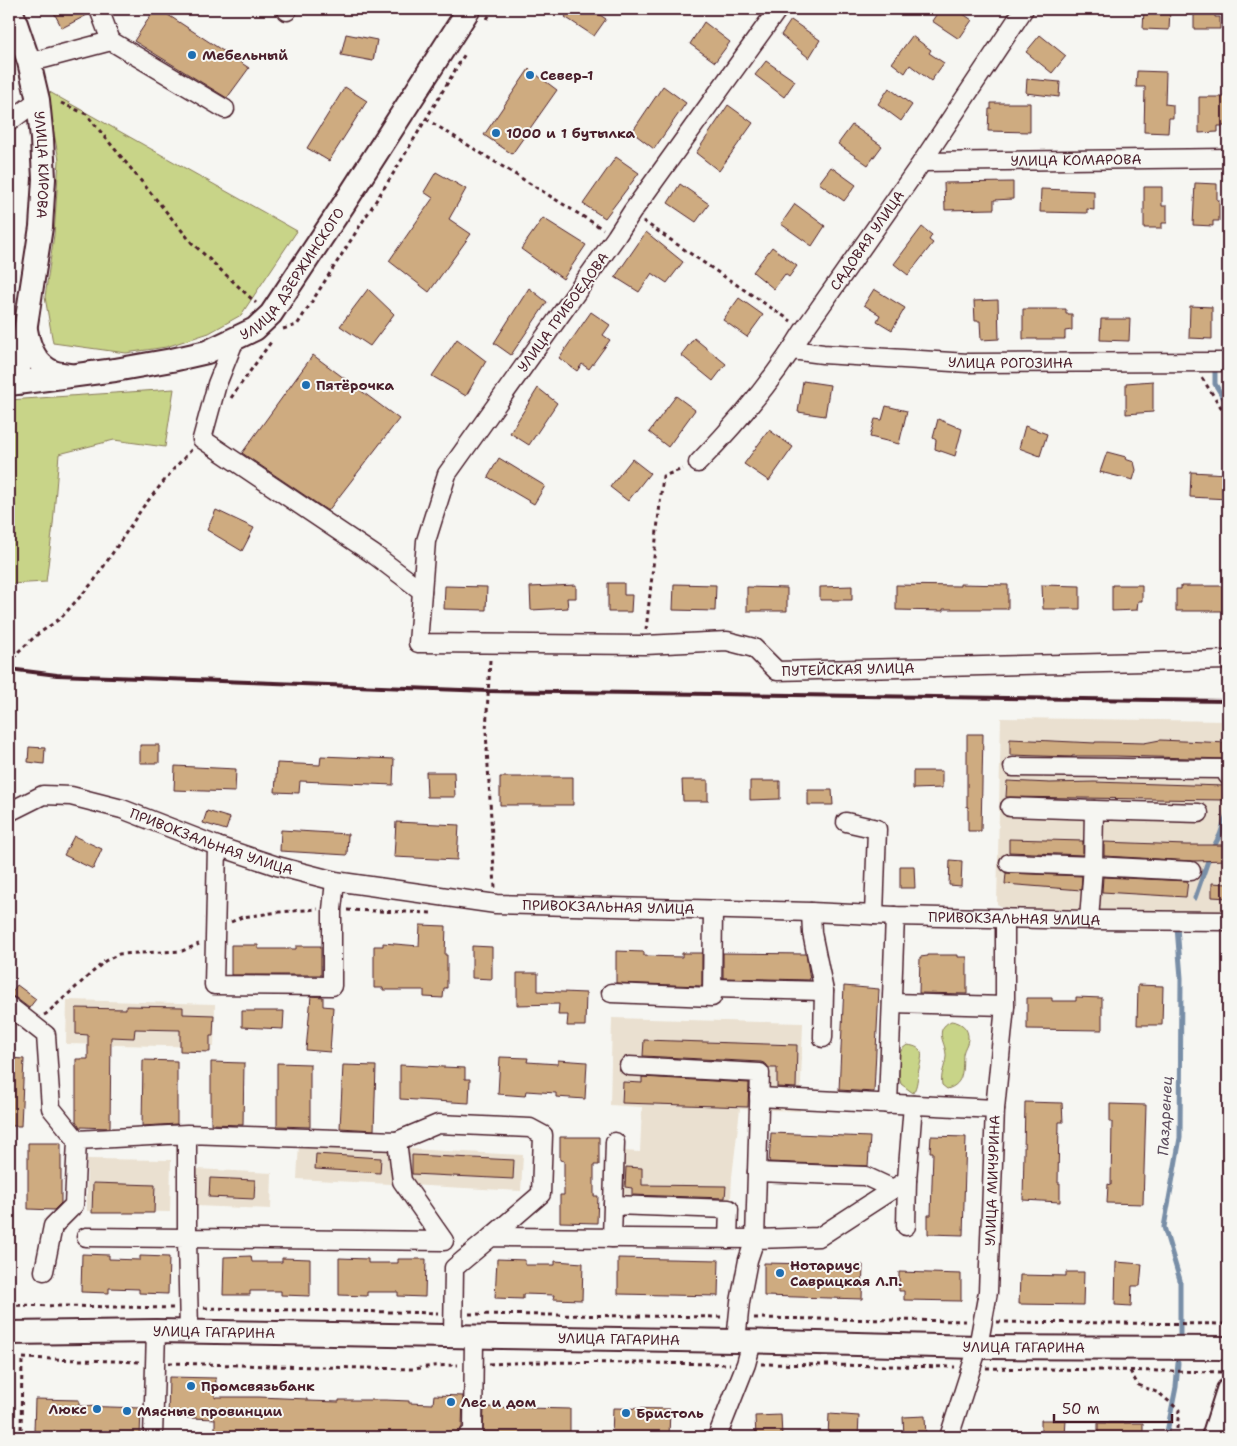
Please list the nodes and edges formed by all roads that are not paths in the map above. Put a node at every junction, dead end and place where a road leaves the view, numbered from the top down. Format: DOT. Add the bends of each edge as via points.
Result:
graph roads {
  1 [pos="11,9"];
  2 [pos="98,9"];
  3 [pos="469,9"];
  4 [pos="778,9"];
  5 [pos="1024,9"];
  6 [pos="111,41"];
  7 [pos="28,62"];
  8 [pos="38,100"];
  9 [pos="225,109"];
  10 [pos="9,122"];
  11 [pos="1228,158"];
  12 [pos="922,162"];
  13 [pos="17,331"];
  14 [pos="235,339"];
  15 [pos="792,350"];
  16 [pos="1228,362"];
  17 [pos="72,376"];
  18 [pos="13,383"];
  19 [pos="698,463"];
  20 [pos="422,590"];
  21 [pos="418,643"];
  22 [pos="1228,660"];
  23 [pos="1013,767"];
  24 [pos="1228,776"];
  25 [pos="1010,807"];
  26 [pos="1094,810"];
  27 [pos="9,812"];
  28 [pos="1199,813"];
  29 [pos="846,822"];
  30 [pos="217,846"];
  31 [pos="1009,863"];
  32 [pos="1093,866"];
  33 [pos="1191,871"];
  34 [pos="335,881"];
  35 [pos="713,910"];
  36 [pos="811,912"];
  37 [pos="874,915"];
  38 [pos="895,916"];
  39 [pos="1006,918"];
  40 [pos="1089,920"];
  41 [pos="1228,921"];
  42 [pos="712,988"];
  43 [pos="824,991"];
  44 [pos="611,993"];
  45 [pos="892,1003"];
  46 [pos="9,1006"];
  47 [pos="1005,1006"];
  48 [pos="823,1038"];
  49 [pos="629,1066"];
  50 [pos="759,1097"];
  51 [pos="888,1104"];
  52 [pos="913,1105"];
  53 [pos="995,1109"];
  54 [pos="187,1134"];
  55 [pos="77,1140"];
  56 [pos="397,1141"];
  57 [pos="615,1142"];
  58 [pos="757,1172"];
  59 [pos="900,1185"];
  60 [pos="613,1205"];
  61 [pos="906,1226"];
  62 [pos="86,1237"];
  63 [pos="491,1237"];
  64 [pos="187,1238"];
  65 [pos="612,1238"];
  66 [pos="728,1239"];
  67 [pos="755,1239"];
  68 [pos="444,1242"];
  69 [pos="454,1268"];
  70 [pos="44,1271"];
  71 [pos="156,1331"];
  72 [pos="189,1332"];
  73 [pos="10,1334"];
  74 [pos="464,1337"];
  75 [pos="744,1341"];
  76 [pos="1228,1348"];
  77 [pos="975,1358"];
  78 [pos="1228,1390"];
  79 [pos="472,1435"];
  80 [pos="153,1437"];
  81 [pos="717,1437"];
  82 [pos="949,1437"];
  83 [pos="1213,1437"];
  1 -- 7 [label="main road, УЛИЦА КИРОВА"];
  2 -- 6 [label="street"];
  3 -- 14 [label="main road, УЛИЦА ДЗЕРЖИНСКОГО" via="271,314 255,329"];
  4 -- 20 [label="street, УЛИЦА ГРИБОЕДОВА" via="446,474 426,541"];
  5 -- 12 [label="street, САДОВАЯ УЛИЦА"];
  6 -- 7 [label="street"];
  6 -- 9 [label="street"];
  7 -- 8 [label="main road, УЛИЦА КИРОВА"];
  8 -- 10 [label="street"];
  8 -- 13 [label="main road, УЛИЦА КИРОВА" via="44,178 41,227 32,281 17,320"];
  11 -- 12 [label="street, УЛИЦА КОМАРОВА"];
  12 -- 15 [label="street, САДОВАЯ УЛИЦА"];
  13 -- 17 [label="main road" via="38,361 52,372"];
  13 -- 18 [label="main road"];
  14 -- 17 [label="main road, УЛИЦА ДЗЕРЖИНСКОГО" via="207,352 172,360"];
  14 -- 20 [label="street" via="217,384 202,439"];
  15 -- 16 [label="street, УЛИЦА РОГОЗИНА" via="968,363"];
  15 -- 19 [label="street, САДОВАЯ УЛИЦА" via="730,430"];
  17 -- 18 [label="main road, УЛИЦА ДЗЕРЖИНСКОГО"];
  20 -- 21 [label="street, УЛИЦА ГРИБОЕДОВА"];
  21 -- 22 [label="street, ПУТЕЙСКАЯ УЛИЦА" via="644,645 727,641 754,648 777,671"];
  23 -- 24 [label="street" via="1224,769"];
  25 -- 26 [label="street"];
  26 -- 28 [label="street"];
  26 -- 32 [label="street"];
  27 -- 30 [label="street, ПРИВОКЗАЛЬНАЯ УЛИЦА" via="43,795 71,796 122,809"];
  29 -- 37 [label="street" via="877,829"];
  30 -- 34 [label="street, ПРИВОКЗАЛЬНАЯ УЛИЦА"];
  30 -- 34 [label="street" via="214,985 332,986"];
  31 -- 32 [label="street"];
  32 -- 33 [label="street"];
  32 -- 40 [label="street"];
  34 -- 35 [label="street, ПРИВОКЗАЛЬНАЯ УЛИЦА" via="496,904"];
  35 -- 36 [label="street, ПРИВОКЗАЛЬНАЯ УЛИЦА"];
  35 -- 42 [label="street"];
  36 -- 37 [label="street, ПРИВОКЗАЛЬНАЯ УЛИЦА"];
  36 -- 43 [label="street"];
  37 -- 38 [label="street, ПРИВОКЗАЛЬНАЯ УЛИЦА"];
  38 -- 39 [label="street, ПРИВОКЗАЛЬНАЯ УЛИЦА"];
  38 -- 45 [label="street"];
  39 -- 40 [label="street, ПРИВОКЗАЛЬНАЯ УЛИЦА"];
  39 -- 47 [label="street, УЛИЦА МИЧУРИНА"];
  40 -- 41 [label="street, ПРИВОКЗАЛЬНАЯ УЛИЦА"];
  42 -- 43 [label="street"];
  42 -- 44 [label="street" via="712,997"];
  43 -- 48 [label="street"];
  45 -- 47 [label="street"];
  45 -- 51 [label="street"];
  46 -- 55 [label="street" via="46,1035 51,1108"];
  47 -- 53 [label="street, УЛИЦА МИЧУРИНА"];
  49 -- 50 [label="street" via="760,1073"];
  50 -- 51 [label="street"];
  50 -- 58 [label="street"];
  51 -- 52 [label="street"];
  52 -- 53 [label="street"];
  52 -- 59 [label="street"];
  53 -- 77 [label="street, УЛИЦА МИЧУРИНА" via="988,1292"];
  54 -- 55 [label="street"];
  54 -- 56 [label="street"];
  54 -- 64 [label="street"];
  55 -- 70 [label="street" via="74,1205 52,1226"];
  56 -- 63 [label="street" via="438,1124 530,1128 543,1135 541,1194"];
  56 -- 68 [label="street" via="402,1180"];
  57 -- 60 [label="street"];
  58 -- 59 [label="street" via="865,1176"];
  58 -- 67 [label="street"];
  59 -- 61 [label="street"];
  59 -- 67 [label="street" via="818,1237"];
  60 -- 65 [label="street"];
  60 -- 66 [label="street" via="729,1209"];
  62 -- 64 [label="street"];
  63 -- 65 [label="street"];
  63 -- 69 [label="street"];
  64 -- 68 [label="street"];
  64 -- 72 [label="street"];
  65 -- 66 [label="street"];
  66 -- 67 [label="street"];
  67 -- 75 [label="street" via="738,1318"];
  68 -- 69 [label="street"];
  69 -- 74 [label="street" via="453,1314"];
  71 -- 72 [label="main road, УЛИЦА ГАГАРИНА"];
  71 -- 73 [label="main road, УЛИЦА ГАГАРИНА"];
  71 -- 80 [label="street"];
  72 -- 74 [label="main road, УЛИЦА ГАГАРИНА"];
  74 -- 75 [label="main road, УЛИЦА ГАГАРИНА"];
  74 -- 79 [label="street" via="474,1365"];
  75 -- 77 [label="main road, УЛИЦА ГАГАРИНА"];
  75 -- 81 [label="street" via="746,1364"];
  76 -- 77 [label="main road, УЛИЦА ГАГАРИНА"];
  77 -- 82 [label="street, УЛИЦА МИЧУРИНА"];
  78 -- 83 [label="main road"];
}
